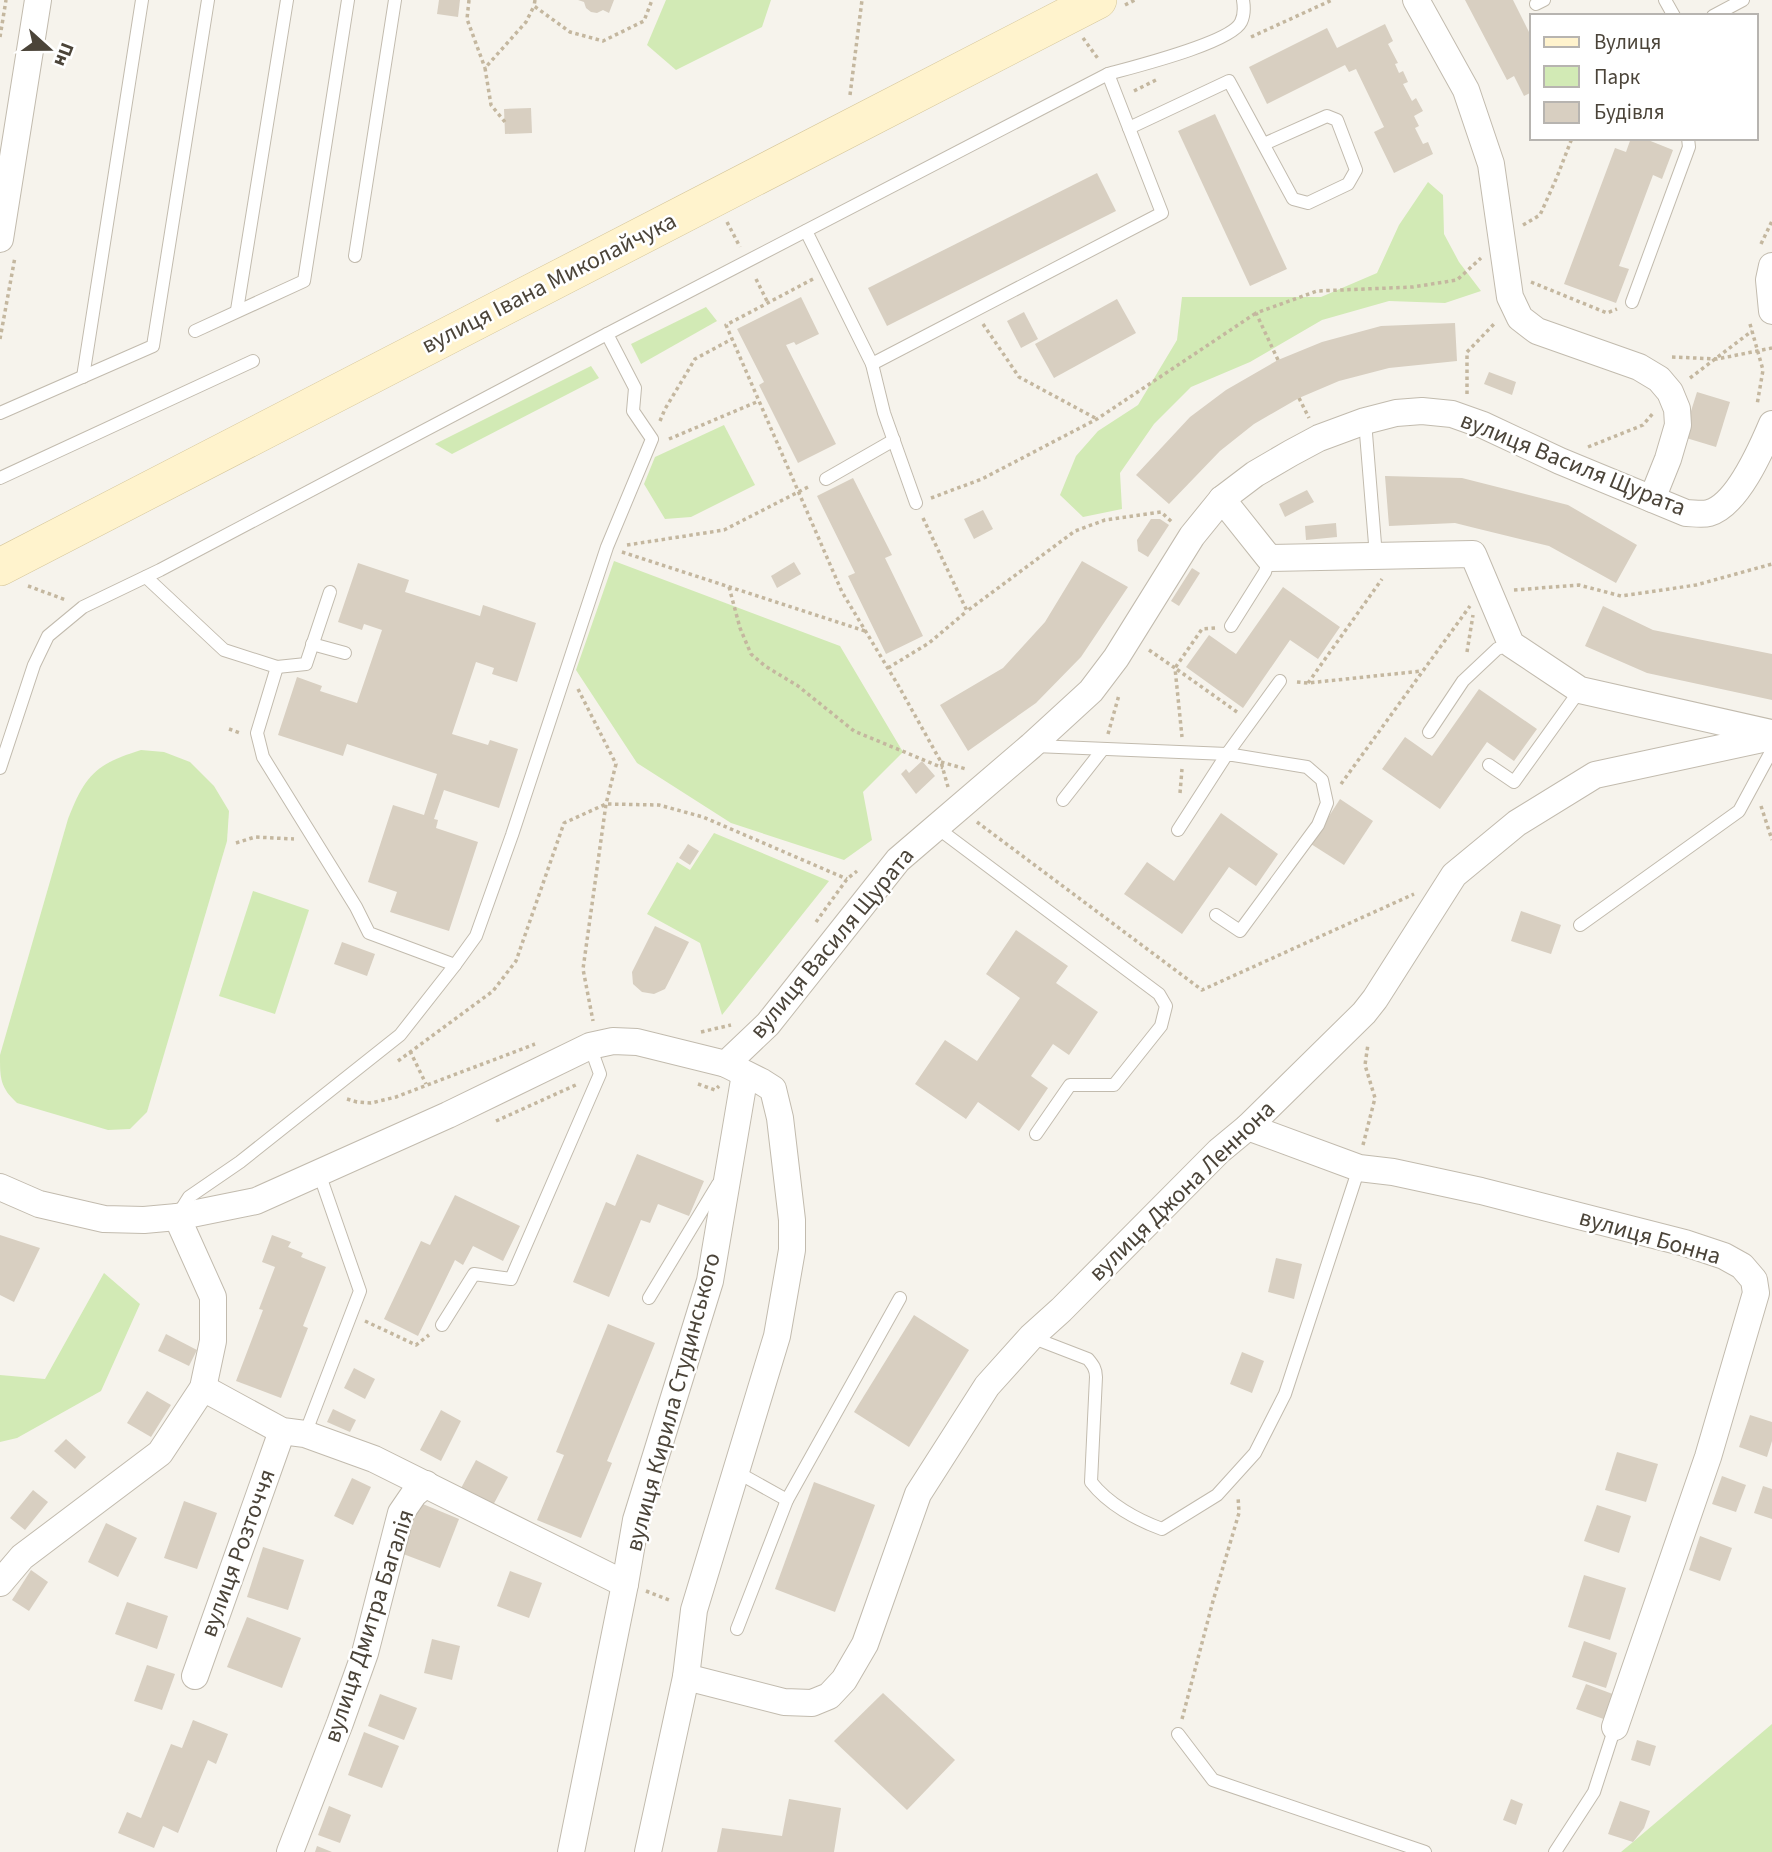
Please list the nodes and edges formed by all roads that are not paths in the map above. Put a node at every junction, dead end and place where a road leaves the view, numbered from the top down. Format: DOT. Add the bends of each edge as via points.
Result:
graph roads {
  1 [pos="38,0"];
  2 [pos="142,0"];
  3 [pos="208,0"];
  4 [pos="287,0"];
  5 [pos="348,0"];
  6 [pos="395,0"];
  7 [pos="1098,0"];
  8 [pos="1243,0"];
  9 [pos="1416,0"];
  10 [pos="1743,0"];
  11 [pos="1717,14"];
  12 [pos="1108,74"];
  13 [pos="1129,128"];
  14 [pos="1688,140"];
  15 [pos="1264,144"];
  16 [pos="6,162"];
  17 [pos="806,231"];
  18 [pos="0,239"];
  19 [pos="355,256"];
  20 [pos="1772,266"];
  21 [pos="1632,302"];
  22 [pos="237,310"];
  23 [pos="1772,311"];
  24 [pos="195,331"];
  25 [pos="607,334"];
  26 [pos="253,361"];
  27 [pos="873,364"];
  28 [pos="83,377"];
  29 [pos="0,413"];
  30 [pos="1365,421"];
  31 [pos="1772,424"];
  32 [pos="894,440"];
  33 [pos="0,478"];
  34 [pos="826,478"];
  35 [pos="1222,499"];
  36 [pos="1652,499"];
  37 [pos="916,503"];
  38 [pos="1375,544"];
  39 [pos="1269,558"];
  40 [pos="11,575"];
  41 [pos="146,577"];
  42 [pos="330,592"];
  43 [pos="1231,625"];
  44 [pos="312,644"];
  45 [pos="1511,644"];
  46 [pos="345,653"];
  47 [pos="277,667"];
  48 [pos="1279,681"];
  49 [pos="1580,690"];
  50 [pos="1429,732"];
  51 [pos="1772,735"];
  52 [pos="1105,743"];
  53 [pos="1031,746"];
  54 [pos="1772,750"];
  55 [pos="1227,754"];
  56 [pos="1489,765"];
  57 [pos="0,768"];
  58 [pos="1063,800"];
  59 [pos="936,827"];
  60 [pos="1178,830"];
  61 [pos="1216,915"];
  62 [pos="1580,925"];
  63 [pos="455,965"];
  64 [pos="594,1038"];
  65 [pos="736,1069"];
  66 [pos="1248,1127"];
  67 [pos="1036,1134"];
  68 [pos="729,1166"];
  69 [pos="1359,1168"];
  70 [pos="318,1173"];
  71 [pos="0,1187"];
  72 [pos="177,1217"];
  73 [pos="1763,1281"];
  74 [pos="649,1298"];
  75 [pos="900,1298"];
  76 [pos="442,1325"];
  77 [pos="1031,1337"];
  78 [pos="203,1388"];
  79 [pos="294,1432"];
  80 [pos="735,1472"];
  81 [pos="426,1484"];
  82 [pos="787,1500"];
  83 [pos="0,1583"];
  84 [pos="625,1584"];
  85 [pos="737,1629"];
  86 [pos="195,1675"];
  87 [pos="686,1677"];
  88 [pos="1615,1727"];
  89 [pos="1178,1734"];
  90 [pos="290,1852"];
  91 [pos="571,1852"];
  92 [pos="648,1852"];
  93 [pos="1425,1852"];
  94 [pos="1555,1852"];
  1 -- 16 [label="street"];
  2 -- 28 [label="lane"];
  3 -- 28 [label="lane" via="153,346"];
  4 -- 22 [label="lane"];
  5 -- 22 [label="lane" via="304,281"];
  6 -- 19 [label="lane"];
  7 -- 40 [label="street, вулиця Івана Миколайчука"];
  8 -- 12 [label="lane" via="1241,23 1231,33 1174,56"];
  9 -- 36 [label="street" via="1466,90 1491,164 1510,297 1520,318 1536,331 1639,367 1659,379 1670,393 1678,425"];
  10 -- 11 [label="lane"];
  12 -- 13 [label="lane"];
  12 -- 17 [label="lane"];
  13 -- 15 [label="lane" via="1229,81"];
  13 -- 27 [label="lane" via="1161,213"];
  14 -- 21 [label="lane"];
  15 -- 15 [label="lane" via="1293,198 1308,203 1348,184 1356,170 1337,121 1326,116"];
  16 -- 18 [label="street"];
  17 -- 25 [label="lane"];
  17 -- 27 [label="lane"];
  20 -- 23 [label="street"];
  22 -- 24 [label="lane"];
  25 -- 41 [label="lane"];
  25 -- 63 [label="lane" via="635,388 633,411 652,439 607,547 476,936"];
  26 -- 33 [label="lane"];
  27 -- 32 [label="lane"];
  28 -- 29 [label="lane"];
  30 -- 35 [label="street, вулиця Василя Щурата" via="1319,438 1255,474"];
  30 -- 36 [label="street, вулиця Василя Щурата" via="1396,413 1452,414"];
  30 -- 38 [label="lane"];
  31 -- 36 [label="street, вулиця Василя Щурата" via="1742,484 1723,507 1707,514 1686,513"];
  32 -- 34 [label="lane"];
  32 -- 37 [label="lane"];
  35 -- 39 [label="street"];
  35 -- 53 [label="street, вулиця Василя Щурата" via="1192,536 1091,691"];
  39 -- 43 [label="lane"];
  39 -- 45 [label="street" via="1474,554"];
  41 -- 47 [label="lane" via="224,650"];
  41 -- 57 [label="lane" via="83,607 48,636"];
  42 -- 44 [label="lane"];
  44 -- 46 [label="lane"];
  44 -- 47 [label="lane" via="306,664"];
  45 -- 49 [label="street"];
  45 -- 50 [label="lane" via="1497,649 1463,681"];
  47 -- 63 [label="lane" via="257,733 262,757 369,933"];
  48 -- 55 [label="lane"];
  49 -- 51 [label="street"];
  49 -- 56 [label="lane" via="1514,782"];
  51 -- 66 [label="street, вулиця Джона Леннона" via="1595,775 1517,823 1454,875 1364,1013"];
  52 -- 53 [label="lane"];
  52 -- 55 [label="lane"];
  52 -- 58 [label="lane"];
  53 -- 59 [label="street, вулиця Василя Щурата"];
  54 -- 62 [label="lane" via="1739,811"];
  55 -- 60 [label="lane"];
  55 -- 61 [label="lane" via="1307,767 1322,780 1327,803 1318,825 1240,931"];
  59 -- 65 [label="street, вулиця Василя Щурата" via="898,860"];
  59 -- 67 [label="lane" via="1159,994 1166,1006 1161,1026 1114,1085 1070,1085"];
  63 -- 72 [label="lane" via="400,1035 189,1197"];
  64 -- 65 [label="street" via="637,1042"];
  64 -- 70 [label="street" via="448,1115"];
  64 -- 76 [label="lane" via="600,1074 511,1279 474,1274"];
  65 -- 68 [label="street, вулиця Кирила Студинського"];
  65 -- 80 [label="street" via="773,1089 792,1220 792,1251 777,1336"];
  66 -- 69 [label="street, вулиця Бонна"];
  66 -- 77 [label="street, вулиця Джона Леннона"];
  68 -- 74 [label="lane"];
  68 -- 84 [label="street, вулиця Кирила Студинського" via="710,1281 636,1520"];
  69 -- 73 [label="street, вулиця Бонна" via="1481,1191 1685,1243 1724,1256"];
  69 -- 77 [label="lane" via="1285,1394 1255,1453 1217,1495 1162,1530 1101,1494 1091,1482 1096,1370 1088,1359"];
  70 -- 72 [label="street" via="256,1201"];
  70 -- 79 [label="lane" via="360,1291"];
  71 -- 72 [label="street" via="39,1204 104,1219"];
  72 -- 78 [label="street" via="213,1297 214,1341"];
  73 -- 88 [label="street, вулиця Бонна"];
  75 -- 82 [label="lane"];
  77 -- 87 [label="street, вулиця Джона Леннона" via="987,1386 918,1493 865,1644 829,1696 812,1703 784,1702"];
  78 -- 79 [label="street, вулиця Дмитра Багалія"];
  78 -- 83 [label="street" via="160,1453 22,1557"];
  79 -- 81 [label="street, вулиця Дмитра Багалія" via="374,1459"];
  79 -- 86 [label="street, вулиця Розточчя"];
  80 -- 82 [label="lane"];
  80 -- 87 [label="street" via="694,1610"];
  81 -- 84 [label="street, вулиця Дмитра Багалія"];
  81 -- 90 [label="street, вулиця Дмитра Багалія" via="401,1513 365,1653"];
  82 -- 85 [label="lane"];
  84 -- 91 [label="street, вулиця Кирила Студинського"];
  87 -- 92 [label="street"];
  88 -- 94 [label="lane" via="1594,1792"];
  89 -- 93 [label="lane" via="1213,1780"];
}
